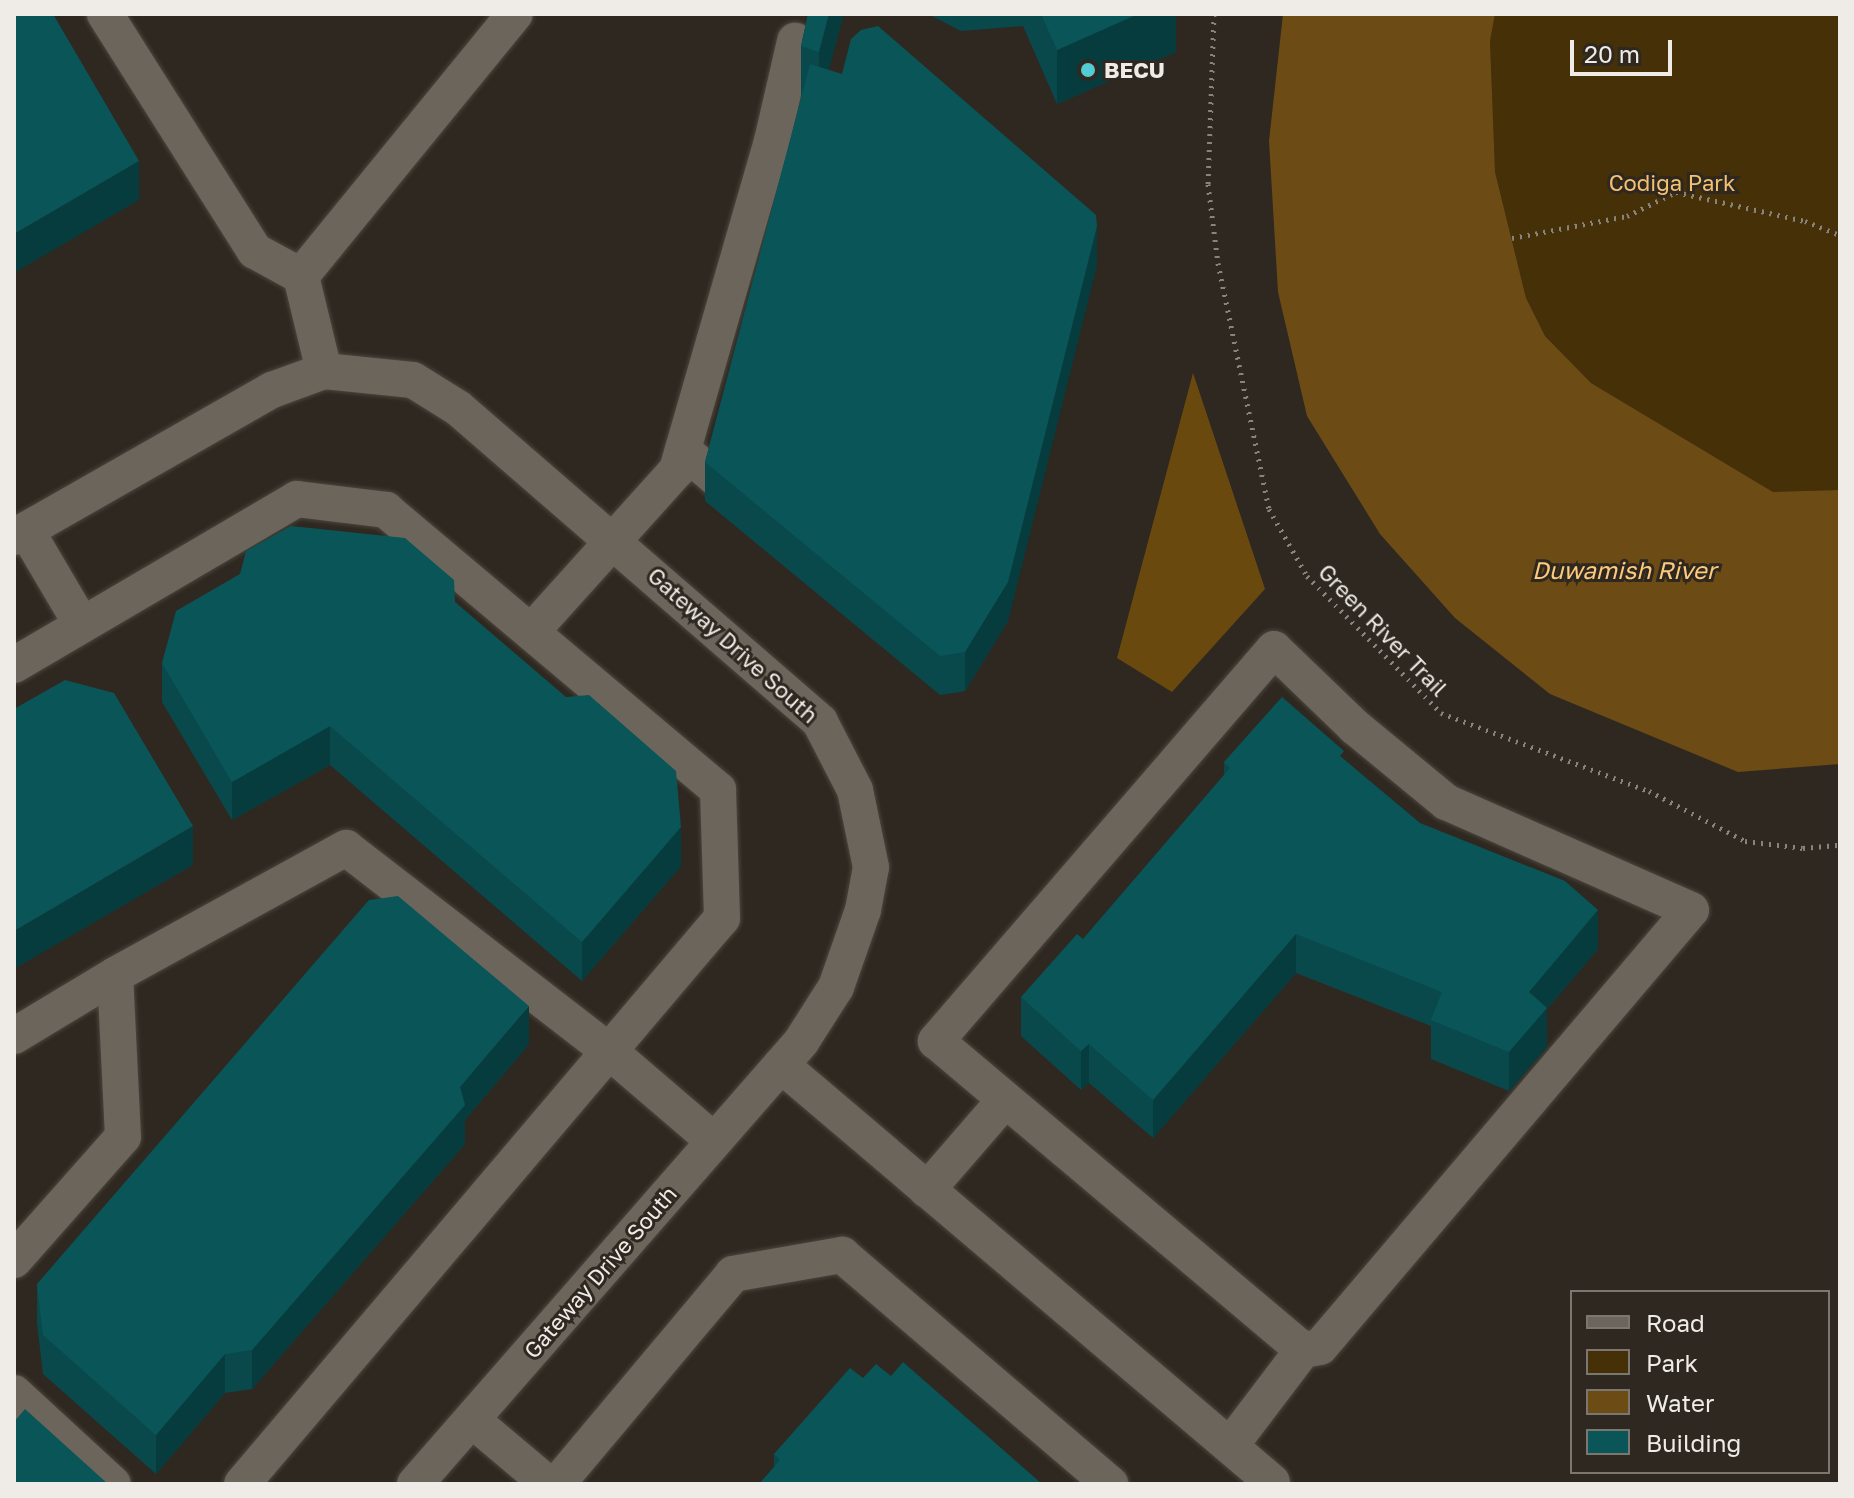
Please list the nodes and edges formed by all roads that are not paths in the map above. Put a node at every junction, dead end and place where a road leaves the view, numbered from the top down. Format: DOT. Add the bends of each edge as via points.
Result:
graph roads {
  1 [pos="105,14"];
  2 [pos="515,14"];
  3 [pos="795,41"];
  4 [pos="301,276"];
  5 [pos="324,371"];
  6 [pos="683,450"];
  7 [pos="773,526"];
  8 [pos="20,534"];
  9 [pos="614,539"];
  10 [pos="82,625"];
  11 [pos="531,632"];
  12 [pos="14,665"];
  13 [pos="115,975"];
  14 [pos="14,1036"];
  15 [pos="609,1051"];
  16 [pos="781,1065"];
  17 [pos="1005,1100"];
  18 [pos="714,1141"];
  19 [pos="927,1190"];
  20 [pos="14,1260"];
  21 [pos="1303,1350"];
  22 [pos="14,1393"];
  23 [pos="472,1420"];
  24 [pos="1230,1446"];
  25 [pos="1272,1482"];
  26 [pos="113,1484"];
  27 [pos="242,1484"];
  28 [pos="415,1484"];
  29 [pos="548,1484"];
  30 [pos="557,1484"];
  31 [pos="1110,1484"];
  1 -- 4 [label="street" via="255,251"];
  2 -- 4 [label="street"];
  3 -- 6 [label="street" via="772,141"];
  4 -- 5 [label="street"];
  5 -- 8 [label="street, Gateway Drive South" via="272,390"];
  5 -- 9 [label="street, Gateway Drive South" via="413,380 458,408"];
  6 -- 7 [label="street"];
  6 -- 9 [label="street" via="677,470"];
  8 -- 10 [label="street"];
  9 -- 11 [label="street"];
  9 -- 16 [label="street, Gateway Drive South" via="820,722 855,790 871,867 863,910 836,987"];
  10 -- 11 [label="street" via="297,499 386,510"];
  10 -- 12 [label="street"];
  11 -- 15 [label="street" via="718,790 722,918"];
  13 -- 14 [label="street"];
  13 -- 15 [label="street" via="346,848"];
  13 -- 20 [label="street" via="123,1137"];
  15 -- 18 [label="street"];
  15 -- 27 [label="street"];
  16 -- 18 [label="street, Gateway Drive South"];
  16 -- 19 [label="street"];
  17 -- 19 [label="street"];
  17 -- 21 [label="street"];
  17 -- 21 [label="street" via="936,1041 1274,649 1355,727 1446,802 1691,910 1320,1347"];
  18 -- 23 [label="street, Gateway Drive South"];
  19 -- 24 [label="street"];
  21 -- 24 [label="street"];
  22 -- 26 [label="street"];
  23 -- 28 [label="street, Gateway Drive South"];
  23 -- 29 [label="street"];
  24 -- 25 [label="street"];
  30 -- 31 [label="street" via="733,1274 842,1255"];
}
